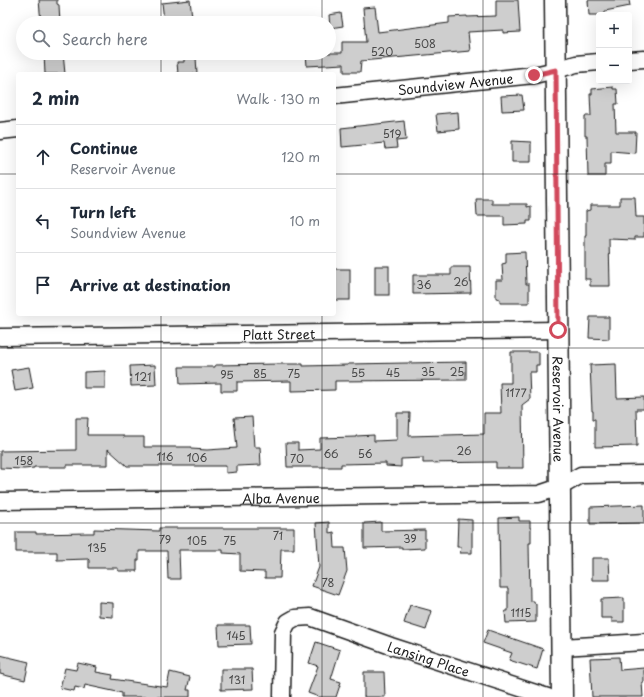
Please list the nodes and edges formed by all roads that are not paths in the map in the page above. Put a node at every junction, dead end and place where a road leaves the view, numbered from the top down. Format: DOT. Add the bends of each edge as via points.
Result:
graph roads {
  1 [pos="555,0"];
  2 [pos="644,59"];
  3 [pos="632,60"];
  4 [pos="596,62"];
  5 [pos="556,70"];
  6 [pos="336,96"];
  7 [pos="16,129"];
  8 [pos="0,131"];
  9 [pos="558,330"];
  10 [pos="0,336"];
  11 [pos="644,474"];
  12 [pos="560,487"];
  13 [pos="0,502"];
  14 [pos="644,642"];
  15 [pos="562,647"];
  16 [pos="282,697"];
  17 [pos="548,697"];
  18 [pos="562,697"];
  1 -- 5 [label="main road, Reservoir Avenue"];
  2 -- 3 [label="street"];
  4 -- 5 [label="street, Soundview Avenue" via="576,64"];
  5 -- 6 [label="street, Soundview Avenue" via="534,75"];
  5 -- 9 [label="main road, Reservoir Avenue"];
  7 -- 8 [label="street"];
  9 -- 10 [label="street, Platt Street"];
  9 -- 12 [label="main road, Reservoir Avenue"];
  11 -- 12 [label="street, Alba Avenue" via="581,475"];
  12 -- 13 [label="street, Alba Avenue" via="539,494"];
  12 -- 15 [label="main road, Reservoir Avenue"];
  14 -- 15 [label="street"];
  15 -- 18 [label="main road, Reservoir Avenue"];
  16 -- 17 [label="street, Lansing Place" via="282,632 288,622 295,618 310,617"];
}
